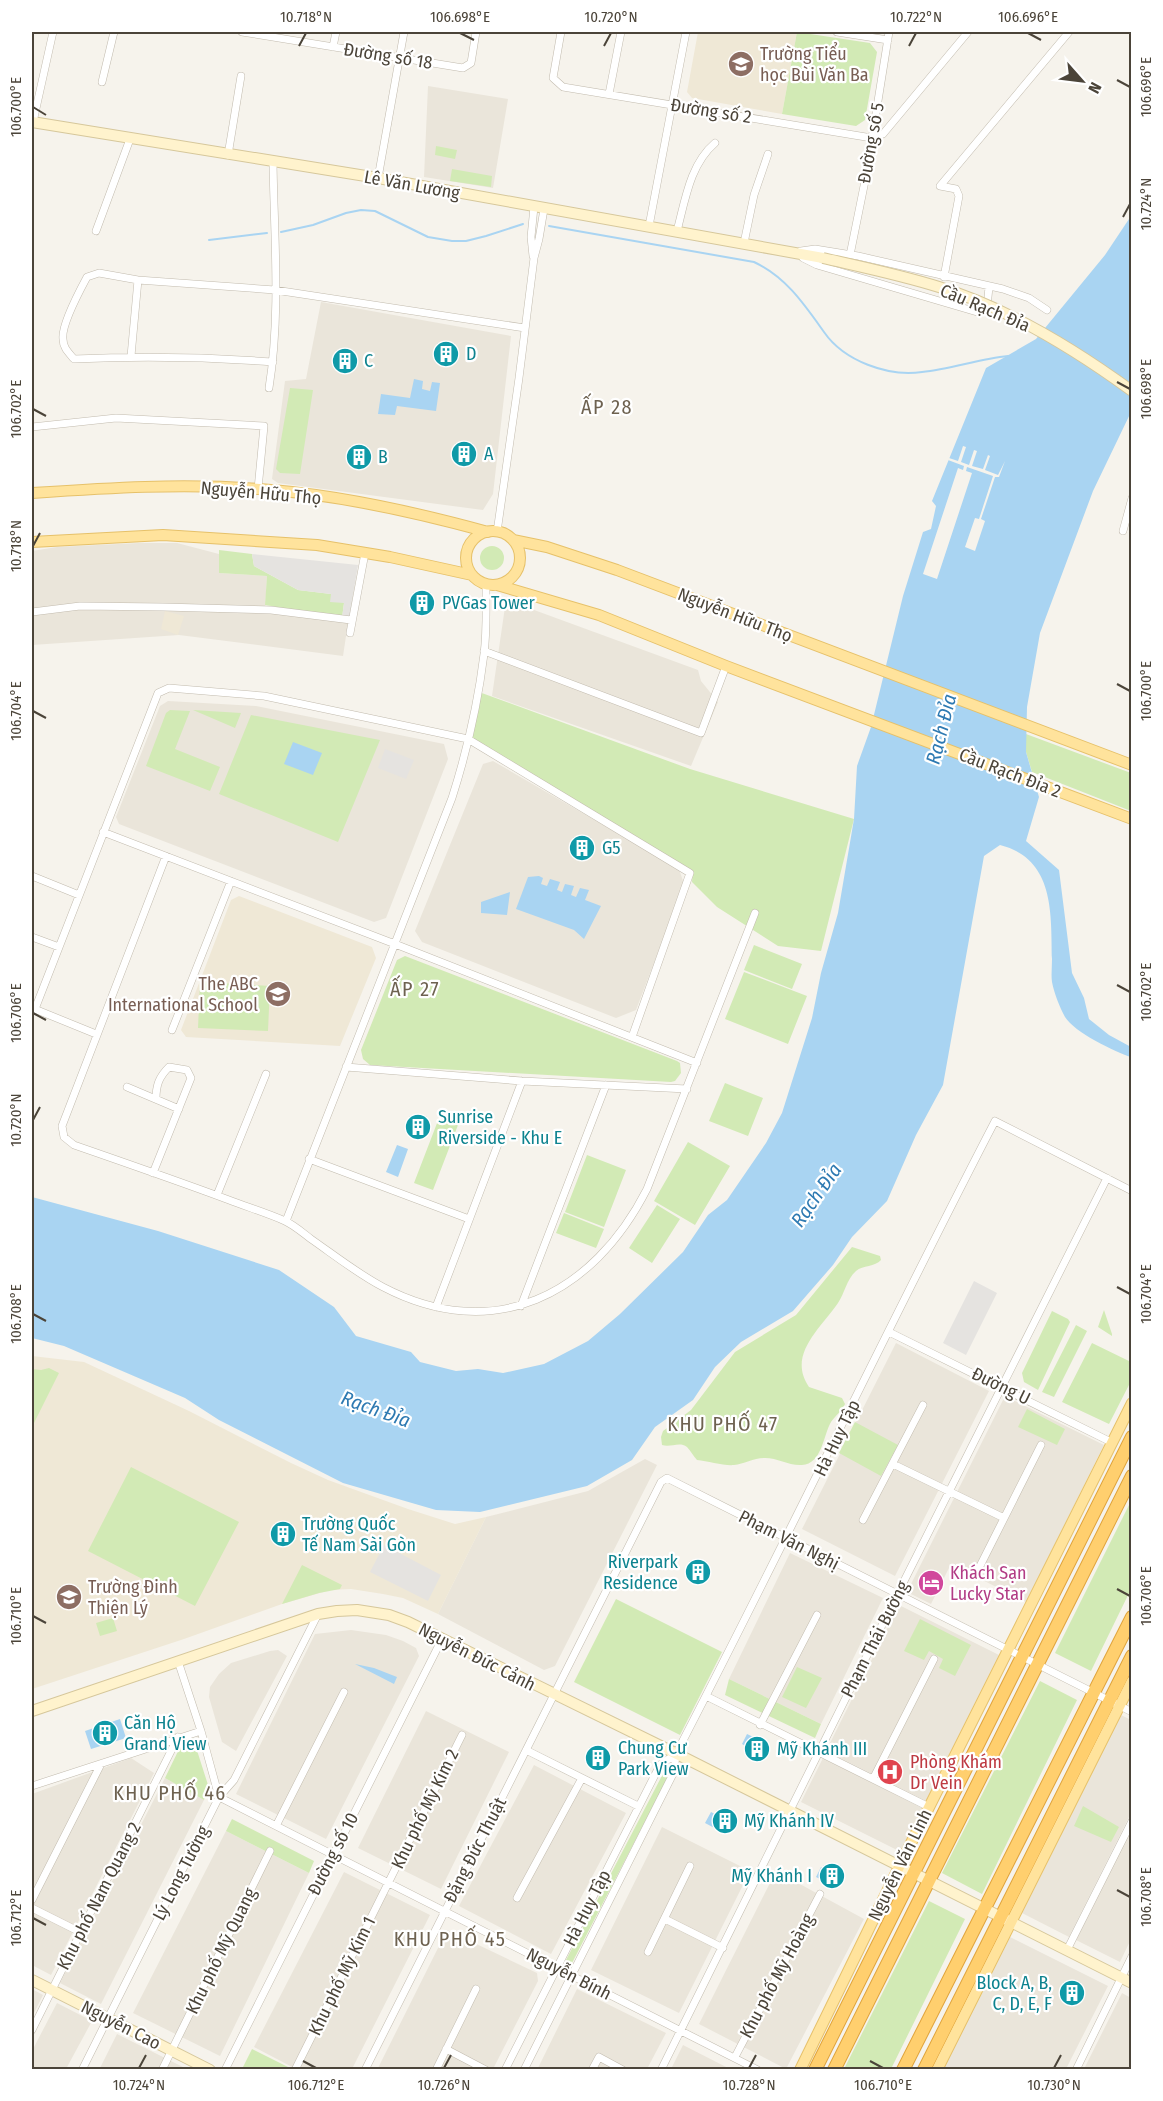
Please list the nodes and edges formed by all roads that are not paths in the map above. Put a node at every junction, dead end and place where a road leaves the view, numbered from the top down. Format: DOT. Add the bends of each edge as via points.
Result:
graph roads {
  1 [pos="53,32"];
  2 [pos="114,32"];
  3 [pos="242,32"];
  4 [pos="336,32"];
  5 [pos="404,32"];
  6 [pos="476,32"];
  7 [pos="561,32"];
  8 [pos="621,32"];
  9 [pos="686,32"];
  10 [pos="837,32"];
  11 [pos="889,32"];
  12 [pos="968,32"];
  13 [pos="1068,32"];
  14 [pos="888,40"];
  15 [pos="333,47"];
  16 [pos="399,58"];
  17 [pos="241,76"];
  18 [pos="102,82"];
  19 [pos="609,94"];
  20 [pos="673,105"];
  21 [pos="32,122"];
  22 [pos="872,138"];
  23 [pos="130,139"];
  24 [pos="715,143"];
  25 [pos="768,154"];
  26 [pos="228,155"];
  27 [pos="273,161"];
  28 [pos="378,178"];
  29 [pos="539,208"];
  30 [pos="649,226"];
  31 [pos="96,231"];
  32 [pos="677,231"];
  33 [pos="744,243"];
  34 [pos="792,253"];
  35 [pos="850,255"];
  36 [pos="534,258"];
  37 [pos="823,258"];
  38 [pos="944,277"];
  39 [pos="138,280"];
  40 [pos="989,287"];
  41 [pos="275,290"];
  42 [pos="1047,310"];
  43 [pos="525,328"];
  44 [pos="131,356"];
  45 [pos="273,362"];
  46 [pos="269,388"];
  47 [pos="1131,391"];
  48 [pos="32,427"];
  49 [pos="258,489"];
  50 [pos="32,493"];
  51 [pos="1131,498"];
  52 [pos="1123,531"];
  53 [pos="493,532"];
  54 [pos="513,540"];
  55 [pos="32,542"];
  56 [pos="365,553"];
  57 [pos="472,575"];
  58 [pos="492,585"];
  59 [pos="32,612"];
  60 [pos="351,621"];
  61 [pos="350,633"];
  62 [pos="484,651"];
  63 [pos="726,666"];
  64 [pos="468,739"];
  65 [pos="1131,765"];
  66 [pos="1131,819"];
  67 [pos="103,832"];
  68 [pos="166,856"];
  69 [pos="32,876"];
  70 [pos="231,881"];
  71 [pos="79,895"];
  72 [pos="755,913"];
  73 [pos="32,937"];
  74 [pos="395,944"];
  75 [pos="59,947"];
  76 [pos="33,1009"];
  77 [pos="172,1030"];
  78 [pos="96,1034"];
  79 [pos="632,1037"];
  80 [pos="697,1063"];
  81 [pos="346,1067"];
  82 [pos="266,1074"];
  83 [pos="522,1080"];
  84 [pos="606,1086"];
  85 [pos="127,1088"];
  86 [pos="687,1089"];
  87 [pos="156,1099"];
  88 [pos="179,1109"];
  89 [pos="309,1158"];
  90 [pos="153,1173"];
  91 [pos="1107,1178"];
  92 [pos="1131,1191"];
  93 [pos="216,1196"];
  94 [pos="469,1219"];
  95 [pos="286,1221"];
  96 [pos="521,1305"];
  97 [pos="436,1307"];
  98 [pos="889,1332"];
  99 [pos="1001,1387"];
  100 [pos="1131,1403"];
  101 [pos="923,1405"];
  102 [pos="1131,1437"];
  103 [pos="1111,1442"];
  104 [pos="1041,1445"];
  105 [pos="1125,1449"];
  106 [pos="893,1464"];
  107 [pos="1131,1476"];
  108 [pos="950,1490"];
  109 [pos="1004,1518"];
  110 [pos="864,1520"];
  111 [pos="787,1538"];
  112 [pos="979,1568"];
  113 [pos="897,1595"];
  114 [pos="318,1614"];
  115 [pos="817,1616"];
  116 [pos="1131,1617"];
  117 [pos="442,1639"];
  118 [pos="1007,1650"];
  119 [pos="1131,1656"];
  120 [pos="1021,1657"];
  121 [pos="934,1659"];
  122 [pos="178,1661"];
  123 [pos="1037,1665"];
  124 [pos="1131,1681"];
  125 [pos="344,1692"];
  126 [pos="1094,1693"];
  127 [pos="553,1695"];
  128 [pos="706,1696"];
  129 [pos="1114,1704"];
  130 [pos="32,1711"];
  131 [pos="1131,1712"];
  132 [pos="760,1725"];
  133 [pos="201,1731"];
  134 [pos="462,1735"];
  135 [pos="178,1737"];
  136 [pos="526,1750"];
  137 [pos="818,1752"];
  138 [pos="676,1754"];
  139 [pos="101,1764"];
  140 [pos="582,1778"];
  141 [pos="873,1779"];
  142 [pos="32,1786"];
  143 [pos="219,1797"];
  144 [pos="638,1806"];
  145 [pos="929,1807"];
  146 [pos="788,1811"];
  147 [pos="1131,1821"];
  148 [pos="276,1826"];
  149 [pos="270,1851"];
  150 [pos="333,1855"];
  151 [pos="690,1866"];
  152 [pos="899,1867"];
  153 [pos="913,1874"];
  154 [pos="928,1881"];
  155 [pos="388,1883"];
  156 [pos="820,1894"];
  157 [pos="517,1898"];
  158 [pos="32,1900"];
  159 [pos="32,1908"];
  160 [pos="985,1910"];
  161 [pos="445,1911"];
  162 [pos="665,1919"];
  163 [pos="1005,1920"];
  164 [pos="80,1932"];
  165 [pos="723,1948"];
  166 [pos="1067,1950"];
  167 [pos="648,1952"];
  168 [pos="1131,1956"];
  169 [pos="556,1967"];
  170 [pos="571,1976"];
  171 [pos="32,1980"];
  172 [pos="1126,1980"];
  173 [pos="476,1989"];
  174 [pos="51,1990"];
  175 [pos="107,2019"];
  176 [pos="32,2030"];
  177 [pos="681,2030"];
  178 [pos="950,2031"];
  179 [pos="446,2049"];
  180 [pos="172,2050"];
  181 [pos="735,2057"];
  182 [pos="82,2070"];
  183 [pos="162,2070"];
  184 [pos="210,2070"];
  185 [pos="225,2070"];
  186 [pos="295,2070"];
  187 [pos="365,2070"];
  188 [pos="436,2070"];
  189 [pos="486,2070"];
  190 [pos="505,2070"];
  191 [pos="524,2070"];
  192 [pos="592,2070"];
  193 [pos="623,2070"];
  194 [pos="661,2070"];
  195 [pos="758,2070"];
  196 [pos="800,2070"];
  197 [pos="815,2070"];
  198 [pos="834,2070"];
  199 [pos="903,2070"];
  200 [pos="924,2070"];
  201 [pos="937,2070"];
  202 [pos="1076,2070"];
  1 -- 21 [label="street"];
  2 -- 18 [label="street"];
  3 -- 15 [label="street, Đường số 18"];
  4 -- 15 [label="street"];
  5 -- 16 [label="street"];
  6 -- 16 [label="street, Đường số 18" via="471,63 463,68"];
  7 -- 19 [label="street, Đường số 2" via="553,78 562,87"];
  8 -- 19 [label="street"];
  9 -- 20 [label="street"];
  10 -- 14 [label="street"];
  11 -- 14 [label="street, Đường số 5"];
  12 -- 22 [label="street" via="883,134"];
  13 -- 38 [label="street" via="940,186 956,189 959,196"];
  14 -- 22 [label="street, Đường số 5"];
  15 -- 16 [label="street, Đường số 18"];
  16 -- 28 [label="street"];
  17 -- 26 [label="street"];
  19 -- 20 [label="street, Đường số 2"];
  20 -- 22 [label="street, Đường số 2"];
  20 -- 30 [label="street"];
  21 -- 23 [label="main road, Lê Văn Lương"];
  22 -- 35 [label="street, Đường số 5"];
  23 -- 26 [label="main road, Lê Văn Lương"];
  23 -- 31 [label="street"];
  24 -- 32 [label="street" via="695,170"];
  25 -- 33 [label="street"];
  26 -- 27 [label="main road, Lê Văn Lương"];
  27 -- 28 [label="main road, Lê Văn Lương"];
  27 -- 41 [label="street"];
  28 -- 29 [label="main road, Lê Văn Lương"];
  29 -- 30 [label="main road, Lê Văn Lương"];
  29 -- 36 [label="street"];
  29 -- 36 [label="street" via="531,237"];
  30 -- 32 [label="main road, Lê Văn Lương"];
  32 -- 33 [label="main road, Lê Văn Lương"];
  33 -- 34 [label="main road, Lê Văn Lương"];
  34 -- 35 [label="street, Lê Văn Lương" via="815,249"];
  34 -- 37 [label="main road, Lê Văn Lương"];
  34 -- 40 [label="street, Lê Văn Lương" via="817,265 977,312 987,307"];
  35 -- 38 [label="street, Lê Văn Lương"];
  36 -- 43 [label="street"];
  37 -- 47 [label="main road, Cầu Rạch Đỉa, bridge" via="940,287 992,308 1066,347"];
  38 -- 40 [label="street, Lê Văn Lương"];
  39 -- 41 [label="street"];
  39 -- 44 [label="street"];
  39 -- 44 [label="street" via="99,273 87,277 62,337 65,349 74,359"];
  40 -- 42 [label="street, Lê Văn Lương" via="1019,294"];
  41 -- 43 [label="street"];
  41 -- 45 [label="street"];
  43 -- 53 [label="street"];
  44 -- 45 [label="street"];
  45 -- 46 [label="street"];
  48 -- 49 [label="street" via="116,418 264,426"];
  49 -- 50 [label="main road, Nguyễn Hữu Thọ" via="142,486"];
  49 -- 53 [label="main road, Nguyễn Hữu Thọ" via="398,510"];
  51 -- 52 [label="street"];
  53 -- 54 [label="main road"];
  53 -- 57 [label="main road" via="479,535 467,549 467,567"];
  54 -- 58 [label="main road" via="519,563 511,577"];
  54 -- 65 [label="main road, Nguyễn Hữu Thọ" via="617,570"];
  55 -- 56 [label="main road" via="163,535 317,545"];
  56 -- 57 [label="main road"];
  56 -- 60 [label="street"];
  57 -- 58 [label="main road"];
  58 -- 62 [label="street"];
  58 -- 63 [label="main road" via="599,615"];
  59 -- 60 [label="street" via="80,606 173,607 271,610"];
  60 -- 61 [label="street"];
  62 -- 63 [label="street" via="701,733"];
  62 -- 64 [label="street"];
  63 -- 66 [label="main road, Cầu Rạch Đỉa 2"];
  64 -- 67 [label="street" via="264,696 169,688 158,693"];
  64 -- 74 [label="street" via="452,798"];
  64 -- 79 [label="street" via="690,873"];
  67 -- 68 [label="street"];
  67 -- 71 [label="street"];
  68 -- 70 [label="street"];
  68 -- 78 [label="street"];
  69 -- 71 [label="street"];
  70 -- 74 [label="street"];
  70 -- 77 [label="street"];
  71 -- 75 [label="street"];
  72 -- 80 [label="street"];
  73 -- 75 [label="street"];
  74 -- 79 [label="street"];
  74 -- 81 [label="street"];
  75 -- 76 [label="street"];
  76 -- 78 [label="street"];
  78 -- 90 [label="street" via="62,1126 64,1137"];
  79 -- 80 [label="street"];
  80 -- 86 [label="street"];
  81 -- 83 [label="street"];
  81 -- 89 [label="street"];
  82 -- 93 [label="street"];
  83 -- 84 [label="street"];
  83 -- 94 [label="street"];
  84 -- 86 [label="street"];
  84 -- 96 [label="street"];
  85 -- 87 [label="street"];
  86 -- 96 [label="street" via="647,1189 623,1230 570,1282 548,1296"];
  87 -- 88 [label="street"];
  87 -- 88 [label="street" via="156,1087 169,1067 187,1070 191,1078"];
  88 -- 90 [label="street"];
  89 -- 94 [label="street"];
  89 -- 95 [label="street"];
  90 -- 93 [label="street"];
  91 -- 92 [label="street"];
  91 -- 98 [label="street, Hà Huy Tập" via="995,1121"];
  91 -- 99 [label="street, Phạm Thái Bường"];
  93 -- 95 [label="street"];
  94 -- 97 [label="street"];
  95 -- 97 [label="street" via="380,1286"];
  96 -- 97 [label="street" via="478,1312"];
  98 -- 99 [label="street, Đường U"];
  98 -- 111 [label="street, Hà Huy Tập"];
  99 -- 103 [label="street, Đường U"];
  99 -- 108 [label="street, Phạm Thái Bường"];
  100 -- 103 [label="main road, Nguyễn Văn Linh"];
  101 -- 106 [label="street"];
  102 -- 105 [label="highway, Nguyễn Văn Linh"];
  103 -- 105 [label="main road"];
  103 -- 118 [label="main road, Nguyễn Văn Linh"];
  104 -- 109 [label="street"];
  105 -- 120 [label="highway, Nguyễn Văn Linh"];
  106 -- 108 [label="street"];
  106 -- 110 [label="street"];
  107 -- 123 [label="highway, Nguyễn Văn Linh"];
  108 -- 109 [label="street"];
  108 -- 113 [label="street, Phạm Thái Bường"];
  109 -- 112 [label="street"];
  111 -- 113 [label="street, Phạm Văn Nghị"];
  111 -- 127 [label="street, Phạm Văn Nghị" via="667,1478 661,1482"];
  111 -- 128 [label="street, Hà Huy Tập"];
  113 -- 118 [label="street, Phạm Văn Nghị"];
  113 -- 137 [label="street, Phạm Thái Bường"];
  114 -- 117 [label="main road, Nguyễn Đức Cảnh" via="348,1610 389,1615"];
  114 -- 122 [label="main road, Nguyễn Đức Cảnh"];
  114 -- 143 [label="street, Lý Long Tường" via="234,1779"];
  115 -- 132 [label="street"];
  116 -- 126 [label="highway"];
  117 -- 127 [label="main road, Nguyễn Đức Cảnh"];
  117 -- 150 [label="street, Đường số 10"];
  118 -- 120 [label="street, Phạm Văn Nghị"];
  118 -- 145 [label="main road, Nguyễn Văn Linh"];
  119 -- 129 [label="highway"];
  120 -- 123 [label="street, Phạm Văn Nghị"];
  120 -- 153 [label="highway, Nguyễn Văn Linh"];
  121 -- 141 [label="street"];
  122 -- 130 [label="main road, Nguyễn Đức Cảnh"];
  122 -- 133 [label="street"];
  123 -- 126 [label="street, Phạm Văn Nghị"];
  123 -- 154 [label="highway, Nguyễn Văn Linh"];
  124 -- 129 [label="main road"];
  125 -- 148 [label="street"];
  126 -- 129 [label="street, Phạm Văn Nghị"];
  126 -- 160 [label="highway"];
  127 -- 136 [label="street, Đặng Đức Thuật"];
  127 -- 138 [label="main road, Nguyễn Đức Cảnh"];
  128 -- 132 [label="street"];
  128 -- 138 [label="street, Hà Huy Tập"];
  129 -- 131 [label="street, Phạm Văn Nghị"];
  129 -- 163 [label="highway"];
  132 -- 137 [label="street"];
  133 -- 135 [label="street"];
  133 -- 143 [label="street"];
  134 -- 155 [label="street, Khu phố Mỹ Kim 2"];
  135 -- 139 [label="street"];
  135 -- 164 [label="street, Khu phố Nam Quang 2"];
  136 -- 140 [label="street"];
  136 -- 161 [label="street, Đặng Đức Thuật"];
  137 -- 141 [label="street"];
  137 -- 146 [label="street, Phạm Thái Bường"];
  138 -- 144 [label="street, Hà Huy Tập" via="660,1765"];
  138 -- 146 [label="main road, Nguyễn Đức Cảnh"];
  138 -- 170 [label="street, Hà Huy Tập" via="674,1772"];
  139 -- 142 [label="street"];
  139 -- 158 [label="street"];
  140 -- 144 [label="street"];
  140 -- 157 [label="street"];
  141 -- 145 [label="street"];
  143 -- 148 [label="street, Nguyễn Bính"];
  143 -- 175 [label="street, Lý Long Tường"];
  144 -- 169 [label="street, Hà Huy Tập"];
  145 -- 152 [label="main road, Nguyễn Văn Linh"];
  146 -- 152 [label="main road, Nguyễn Đức Cảnh"];
  146 -- 165 [label="street, Phạm Thái Bường"];
  147 -- 166 [label="street"];
  148 -- 150 [label="street, Nguyễn Bính"];
  149 -- 180 [label="street, Khu phố Mỹ Quang"];
  150 -- 155 [label="street, Nguyễn Bính"];
  150 -- 185 [label="street, Đường số 10"];
  151 -- 162 [label="street"];
  152 -- 153 [label="main road, Nguyễn Đức Cảnh"];
  152 -- 196 [label="main road, Nguyễn Văn Linh"];
  153 -- 154 [label="main road, Nguyễn Đức Cảnh"];
  153 -- 197 [label="highway, Nguyễn Văn Linh"];
  154 -- 160 [label="main road, Nguyễn Đức Cảnh"];
  154 -- 198 [label="highway, Nguyễn Văn Linh"];
  155 -- 161 [label="street, Nguyễn Bính"];
  155 -- 186 [label="street, Khu phố Mỹ Kim 1"];
  156 -- 181 [label="street, Khu phố Mỹ Hoàng"];
  159 -- 164 [label="street"];
  160 -- 163 [label="main road, Nguyễn Đức Cảnh"];
  160 -- 199 [label="highway"];
  161 -- 169 [label="street, Nguyễn Bính"];
  161 -- 187 [label="street, Đặng Đức Thuật"];
  162 -- 165 [label="street"];
  162 -- 167 [label="street"];
  163 -- 166 [label="main road, Nguyễn Đức Cảnh"];
  163 -- 178 [label="highway"];
  164 -- 174 [label="street, Khu phố Nam Quang 2"];
  165 -- 177 [label="street, Phạm Thái Bường"];
  166 -- 172 [label="main road, Nguyễn Đức Cảnh"];
  168 -- 172 [label="street"];
  169 -- 170 [label="street, Nguyễn Bính"];
  169 -- 190 [label="street, Hà Huy Tập"];
  170 -- 177 [label="street, Nguyễn Bính"];
  170 -- 191 [label="street, Hà Huy Tập"];
  171 -- 174 [label="main road, Nguyễn Cao"];
  172 -- 202 [label="street"];
  173 -- 179 [label="street"];
  174 -- 175 [label="main road, Nguyễn Cao"];
  174 -- 176 [label="street, Khu phố Nam Quang 2"];
  175 -- 180 [label="main road, Nguyễn Cao"];
  175 -- 182 [label="street, Lý Long Tường"];
  177 -- 181 [label="street, Nguyễn Bính"];
  177 -- 194 [label="street, Phạm Thái Bường"];
  178 -- 200 [label="highway"];
  178 -- 201 [label="main road"];
  179 -- 188 [label="street"];
  179 -- 189 [label="street"];
  180 -- 183 [label="street, Khu phố Mỹ Quang"];
  180 -- 184 [label="main road, Nguyễn Cao"];
  181 -- 195 [label="street, Nguyễn Bính"];
  192 -- 193 [label="street" via="599,2057"];
}
